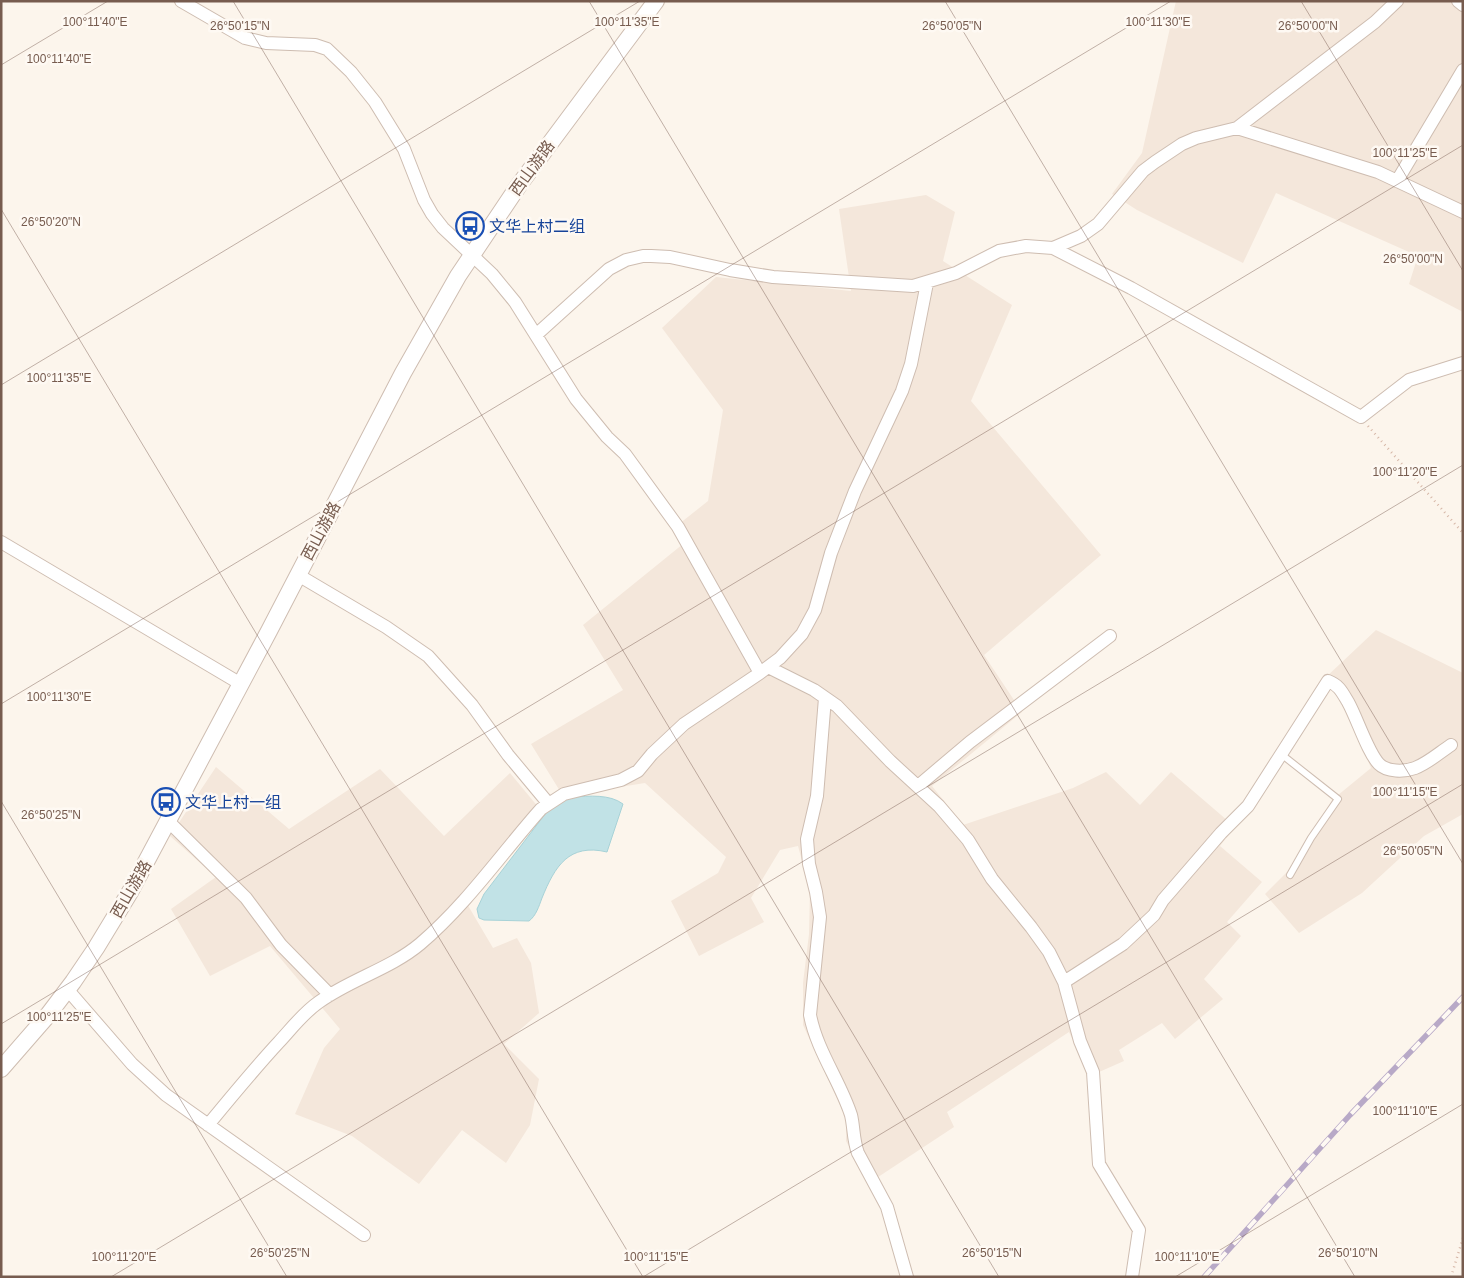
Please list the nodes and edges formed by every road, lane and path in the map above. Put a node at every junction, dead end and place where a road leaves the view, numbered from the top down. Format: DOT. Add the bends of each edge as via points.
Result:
graph roads {
  1 [pos="181,1"];
  2 [pos="656,1"];
  3 [pos="1397,1"];
  4 [pos="1458,1"];
  5 [pos="1463,5"];
  6 [pos="1463,70"];
  7 [pos="1237,128"];
  8 [pos="1396,181"];
  9 [pos="1463,212"];
  10 [pos="1053,248"];
  11 [pos="471,256"];
  12 [pos="927,283"];
  13 [pos="537,334"];
  14 [pos="1463,363"];
  15 [pos="1361,417"];
  16 [pos="1463,533"];
  17 [pos="1,542"];
  18 [pos="298,575"];
  19 [pos="1110,636"];
  20 [pos="764,670"];
  21 [pos="241,684"];
  22 [pos="825,698"];
  23 [pos="1451,745"];
  24 [pos="1281,754"];
  25 [pos="918,786"];
  26 [pos="548,803"];
  27 [pos="168,821"];
  28 [pos="1290,875"];
  29 [pos="1064,982"];
  30 [pos="67,989"];
  31 [pos="330,995"];
  32 [pos="1,1069"];
  33 [pos="208,1125"];
  34 [pos="364,1235"];
  35 [pos="1463,1238"];
  36 [pos="907,1277"];
  37 [pos="1132,1277"];
  38 [pos="1451,1277"];
  1 -- 11 [label="street" via="245,38 266,43 315,45 338,58 375,102 404,148 432,214"];
  2 -- 11 [label="street, 西山游路" via="519,185"];
  3 -- 7 [label="street" via="1376,22"];
  4 -- 5 [label="street"];
  6 -- 8 [label="street"];
  7 -- 8 [label="street" via="1378,172"];
  7 -- 10 [label="street" via="1196,138 1168,153 1143,171 1098,224 1081,236"];
  8 -- 9 [label="street"];
  10 -- 12 [label="street" via="1026,246 999,252"];
  10 -- 15 [label="street"];
  11 -- 13 [label="street" via="504,288"];
  11 -- 18 [label="street, 西山游路" via="403,373"];
  12 -- 13 [label="street" via="913,286 773,277 670,257 643,256 609,269"];
  12 -- 20 [label="street" via="911,364 902,391 841,525 815,610 802,634"];
  13 -- 20 [label="street" via="576,399 625,454 678,528"];
  14 -- 15 [label="street" via="1409,380"];
  15 -- 16 [label="path"];
  17 -- 21 [label="street"];
  18 -- 21 [label="street, 西山游路"];
  18 -- 26 [label="street" via="428,656 472,705"];
  19 -- 25 [label="street" via="970,742"];
  20 -- 22 [label="street" via="814,690"];
  20 -- 26 [label="street" via="684,724 644,766 630,776 572,791"];
  21 -- 27 [label="street, 西山游路"];
  22 -- 25 [label="street"];
  22 -- 36 [label="street" via="817,796 807,840 820,917 810,1015 850,1114 858,1152 887,1207"];
  23 -- 24 [label="street" via="1412,769 1398,771 1384,767 1373,757 1341,690 1328,681"];
  24 -- 28 [label="lane" via="1338,799"];
  24 -- 29 [label="street" via="1248,806 1214,840 1154,915 1123,944"];
  25 -- 29 [label="street" via="940,806 968,840 992,880 1049,952"];
  26 -- 31 [label="street" via="439,928 390,965"];
  27 -- 30 [label="street, 西山游路" via="114,920"];
  27 -- 31 [label="street" via="246,898 281,945"];
  29 -- 37 [label="street" via="1080,1041 1093,1072 1099,1164 1139,1230"];
  30 -- 32 [label="street, 西山游路"];
  30 -- 33 [label="street" via="137,1069"];
  31 -- 33 [label="street" via="307,1011"];
  33 -- 34 [label="street"];
  35 -- 38 [label="path"];
}
